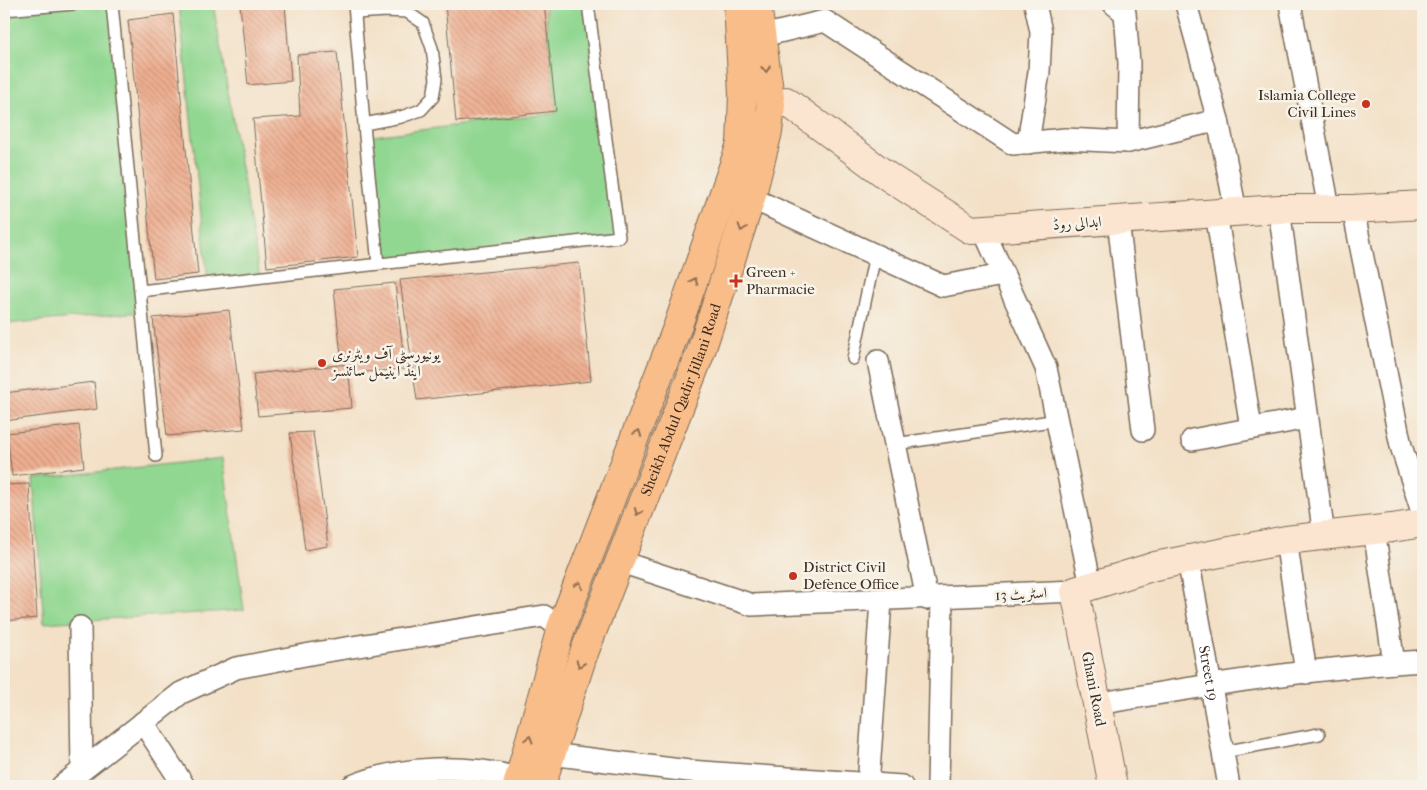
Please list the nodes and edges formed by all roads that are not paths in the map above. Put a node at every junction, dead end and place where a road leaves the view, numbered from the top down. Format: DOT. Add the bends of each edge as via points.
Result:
graph roads {
  1 [pos="74,4"];
  2 [pos="112,4"];
  3 [pos="588,4"];
  4 [pos="738,4"];
  5 [pos="757,4"];
  6 [pos="1034,4"];
  7 [pos="1114,4"];
  8 [pos="1186,4"];
  9 [pos="1290,4"];
  10 [pos="355,8"];
  11 [pos="4,10"];
  12 [pos="762,36"];
  13 [pos="771,105"];
  14 [pos="1218,120"];
  15 [pos="364,124"];
  16 [pos="1128,142"];
  17 [pos="1028,143"];
  18 [pos="752,198"];
  19 [pos="1423,205"];
  20 [pos="1279,208"];
  21 [pos="1341,208"];
  22 [pos="1226,212"];
  23 [pos="1118,220"];
  24 [pos="983,229"];
  25 [pos="875,255"];
  26 [pos="378,264"];
  27 [pos="1004,275"];
  28 [pos="140,291"];
  29 [pos="853,359"];
  30 [pos="878,360"];
  31 [pos="1307,418"];
  32 [pos="1058,420"];
  33 [pos="1251,428"];
  34 [pos="1144,430"];
  35 [pos="1192,440"];
  36 [pos="895,444"];
  37 [pos="156,456"];
  38 [pos="1423,515"];
  39 [pos="1423,523"];
  40 [pos="1374,530"];
  41 [pos="1324,536"];
  42 [pos="1286,540"];
  43 [pos="1188,559"];
  44 [pos="618,561"];
  45 [pos="1083,589"];
  46 [pos="935,598"];
  47 [pos="881,601"];
  48 [pos="80,627"];
  49 [pos="561,628"];
  50 [pos="1423,661"];
  51 [pos="1394,663"];
  52 [pos="1306,672"];
  53 [pos="1212,684"];
  54 [pos="1097,704"];
  55 [pos="143,722"];
  56 [pos="1319,734"];
  57 [pos="1223,752"];
  58 [pos="550,754"];
  59 [pos="82,770"];
  60 [pos="686,779"];
  61 [pos="800,782"];
  62 [pos="525,783"];
  63 [pos="868,785"];
  64 [pos="62,786"];
  65 [pos="184,786"];
  66 [pos="352,786"];
  67 [pos="902,786"];
  68 [pos="938,786"];
  69 [pos="1113,786"];
  70 [pos="1229,786"];
  1 -- 11 [label="lane"];
  2 -- 28 [label="lane"];
  3 -- 26 [label="lane" via="619,237"];
  49 -- 4 [label="main road, Sheikh Abdul Qadir Jillani Road, one-way" via="670,346 741,144 743,95"];
  5 -- 12 [label="main road, Sheikh Abdul Qadir Jillani Road"];
  6 -- 17 [label="street" via="1041,32 1040,56"];
  7 -- 16 [label="street" via="1125,13 1129,63"];
  8 -- 14 [label="street"];
  9 -- 21 [label="street"];
  10 -- 15 [label="lane"];
  10 -- 15 [label="lane" via="407,12 423,23 432,48 436,79 433,97 421,110"];
  12 -- 13 [label="main road, Sheikh Abdul Qadir Jillani Road, one-way"];
  12 -- 17 [label="street" via="825,21 1013,144"];
  13 -- 18 [label="main road, Sheikh Abdul Qadir Jillani Road"];
  13 -- 24 [label="street, ابدالی روڈ" via="786,101 890,178 971,230"];
  14 -- 16 [label="street"];
  14 -- 22 [label="street"];
  15 -- 26 [label="lane"];
  16 -- 17 [label="street" via="1066,139"];
  18 -- 25 [label="street"];
  18 -- 44 [label="main road, Sheikh Abdul Qadir Jillani Road, one-way" via="700,354"];
  19 -- 21 [label="street, ابدالی روڈ"];
  20 -- 21 [label="street, ابدالی روڈ"];
  20 -- 22 [label="street, ابدالی روڈ"];
  20 -- 31 [label="street"];
  21 -- 38 [label="street" via="1400,446"];
  22 -- 23 [label="street, ابدالی روڈ"];
  22 -- 33 [label="street"];
  23 -- 24 [label="street, ابدالی روڈ"];
  23 -- 34 [label="street"];
  24 -- 27 [label="street"];
  25 -- 27 [label="street" via="943,286"];
  25 -- 29 [label="lane"];
  26 -- 28 [label="lane"];
  27 -- 32 [label="street" via="1046,368"];
  28 -- 37 [label="lane"];
  30 -- 36 [label="street"];
  31 -- 33 [label="street"];
  31 -- 41 [label="street"];
  32 -- 36 [label="lane"];
  32 -- 45 [label="street"];
  33 -- 35 [label="street"];
  36 -- 46 [label="street"];
  39 -- 40 [label="street, اسٹریٹ 13"];
  40 -- 41 [label="street, اسٹریٹ 13"];
  40 -- 51 [label="street"];
  41 -- 42 [label="street, اسٹریٹ 13"];
  42 -- 43 [label="street, اسٹریٹ 13"];
  42 -- 52 [label="street"];
  43 -- 45 [label="street, اسٹریٹ 13"];
  43 -- 53 [label="street, Street 19"];
  44 -- 47 [label="street, اسٹریٹ 13" via="752,605"];
  44 -- 58 [label="main road, Sheikh Abdul Qadir Jillani Road, one-way"];
  45 -- 46 [label="street, اسٹریٹ 13"];
  45 -- 54 [label="street, Ghani Road"];
  46 -- 47 [label="street, اسٹریٹ 13"];
  46 -- 68 [label="street"];
  47 -- 63 [label="street"];
  48 -- 59 [label="street"];
  49 -- 55 [label="street" via="544,616 236,668 181,693"];
  62 -- 49 [label="main road, Sheikh Abdul Qadir Jillani Road, one-way"];
  50 -- 51 [label="street"];
  51 -- 52 [label="street"];
  52 -- 53 [label="street"];
  53 -- 54 [label="street"];
  53 -- 57 [label="street, Street 19"];
  54 -- 69 [label="street, Ghani Road"];
  55 -- 59 [label="street"];
  55 -- 65 [label="street"];
  56 -- 57 [label="lane"];
  57 -- 70 [label="street, Street 19"];
  58 -- 60 [label="street"];
  58 -- 62 [label="main road, Sheikh Abdul Qadir Jillani Road"];
  59 -- 64 [label="street"];
  60 -- 61 [label="street"];
  61 -- 63 [label="street"];
  62 -- 66 [label="street" via="477,769 409,772 369,779"];
  63 -- 67 [label="street"];
}
